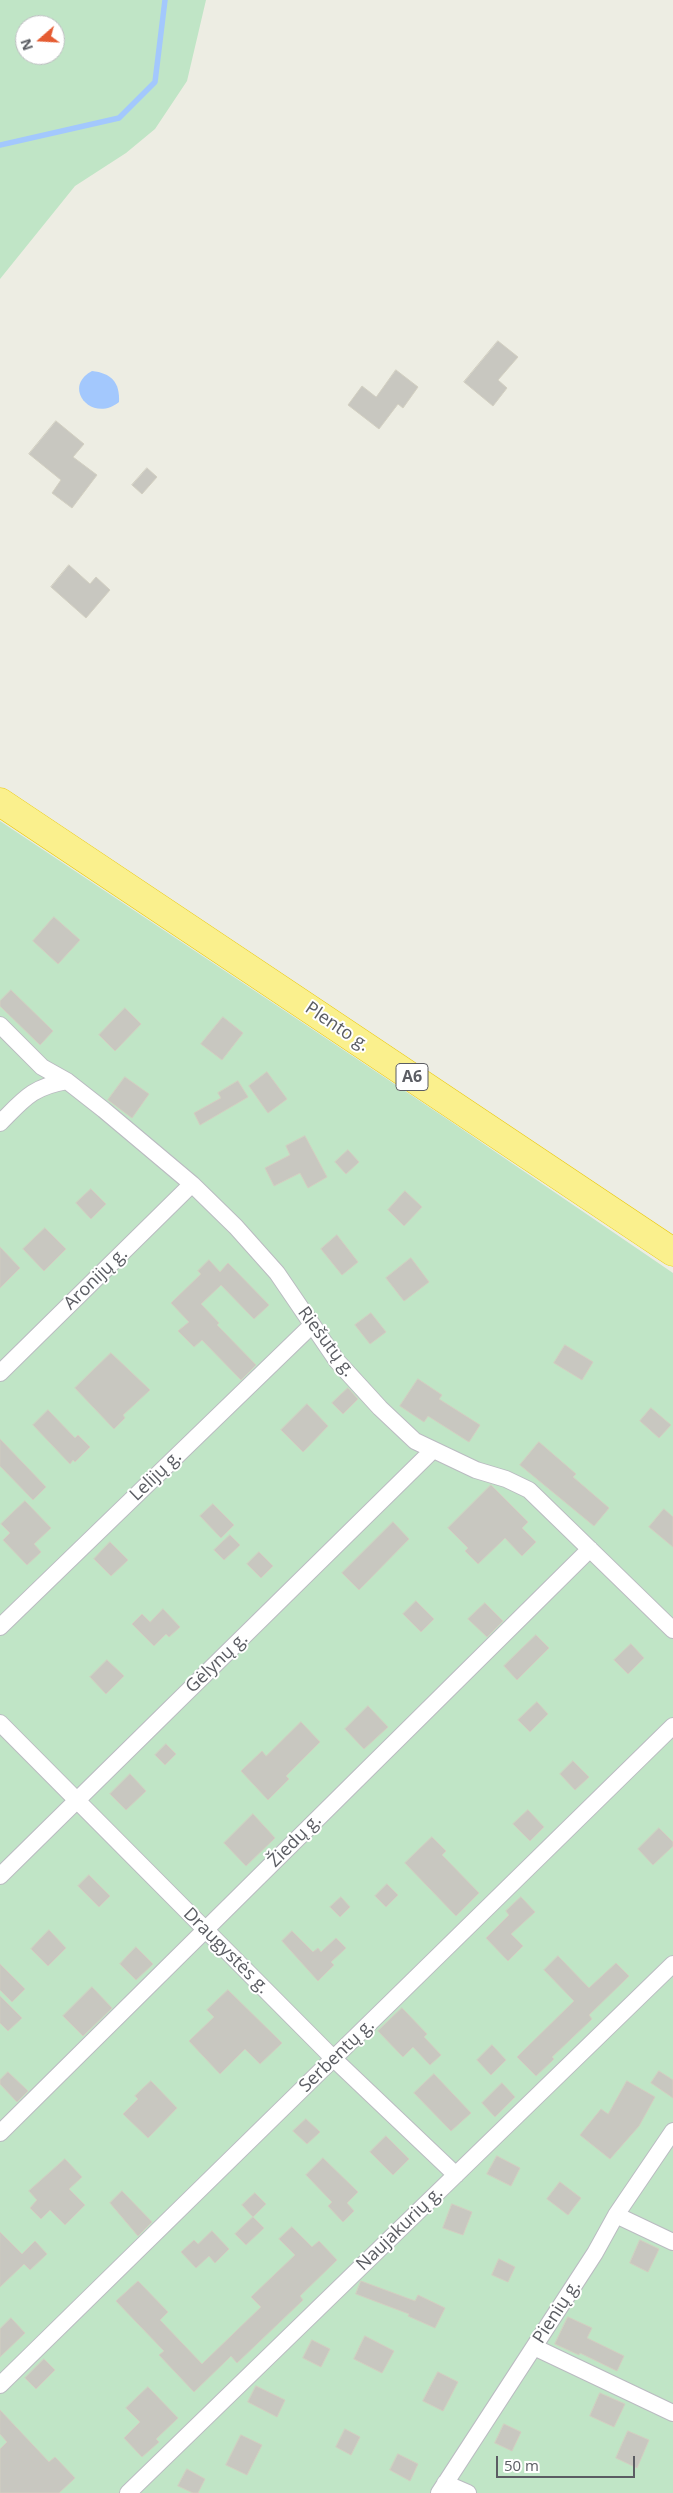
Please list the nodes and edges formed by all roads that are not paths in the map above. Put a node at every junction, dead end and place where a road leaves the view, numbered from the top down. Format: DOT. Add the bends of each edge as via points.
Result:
graph roads {
  1 [pos="0,802"];
  2 [pos="0,1025"];
  3 [pos="66,1081"];
  4 [pos="0,1123"];
  5 [pos="192,1184"];
  6 [pos="673,1252"];
  7 [pos="311,1326"];
  8 [pos="0,1373"];
  9 [pos="433,1450"];
  10 [pos="590,1549"];
  11 [pos="0,1627"];
  12 [pos="673,1630"];
  13 [pos="0,1724"];
  14 [pos="673,1726"];
  15 [pos="77,1800"];
  16 [pos="0,1876"];
  17 [pos="205,1930"];
  18 [pos="673,1964"];
  19 [pos="334,2059"];
  20 [pos="673,2131"];
  21 [pos="0,2133"];
  22 [pos="456,2174"];
  23 [pos="616,2214"];
  24 [pos="673,2242"];
  25 [pos="534,2347"];
  26 [pos="0,2385"];
  27 [pos="673,2413"];
  28 [pos="442,2488"];
  29 [pos="128,2493"];
  30 [pos="468,2493"];
  1 -- 6 [label="highway, Plento g. / A6"];
  2 -- 3 [label="street, Riešutų g." via="42,1068"];
  3 -- 4 [label="street" via="32,1092"];
  3 -- 5 [label="street, Riešutų g."];
  5 -- 7 [label="street, Riešutų g." via="278,1274"];
  5 -- 8 [label="street, Aronijų g."];
  7 -- 9 [label="street, Riešutų g." via="337,1361 380,1408 415,1441"];
  7 -- 11 [label="street, Lelijų g."];
  9 -- 10 [label="street, Riešutų g." via="529,1490"];
  9 -- 15 [label="street, Gėlynų g."];
  10 -- 12 [label="street, Riešutų g."];
  10 -- 17 [label="street, Žiedų g."];
  13 -- 15 [label="street, Draugystės g."];
  14 -- 19 [label="street, Serbentų g."];
  15 -- 16 [label="street, Gėlynų g."];
  15 -- 17 [label="street, Draugystės g."];
  17 -- 19 [label="street, Draugystės g."];
  17 -- 21 [label="street, Žiedų g."];
  18 -- 22 [label="street, Naujakurių g."];
  19 -- 22 [label="street, Draugystės g."];
  19 -- 26 [label="street, Serbentų g."];
  20 -- 23 [label="street, Pienių g."];
  22 -- 29 [label="street, Naujakurių g."];
  23 -- 24 [label="street"];
  23 -- 25 [label="street, Pienių g." via="595,2253"];
  25 -- 27 [label="street"];
  25 -- 28 [label="street, Pienių g."];
  28 -- 30 [label="street"];
}
